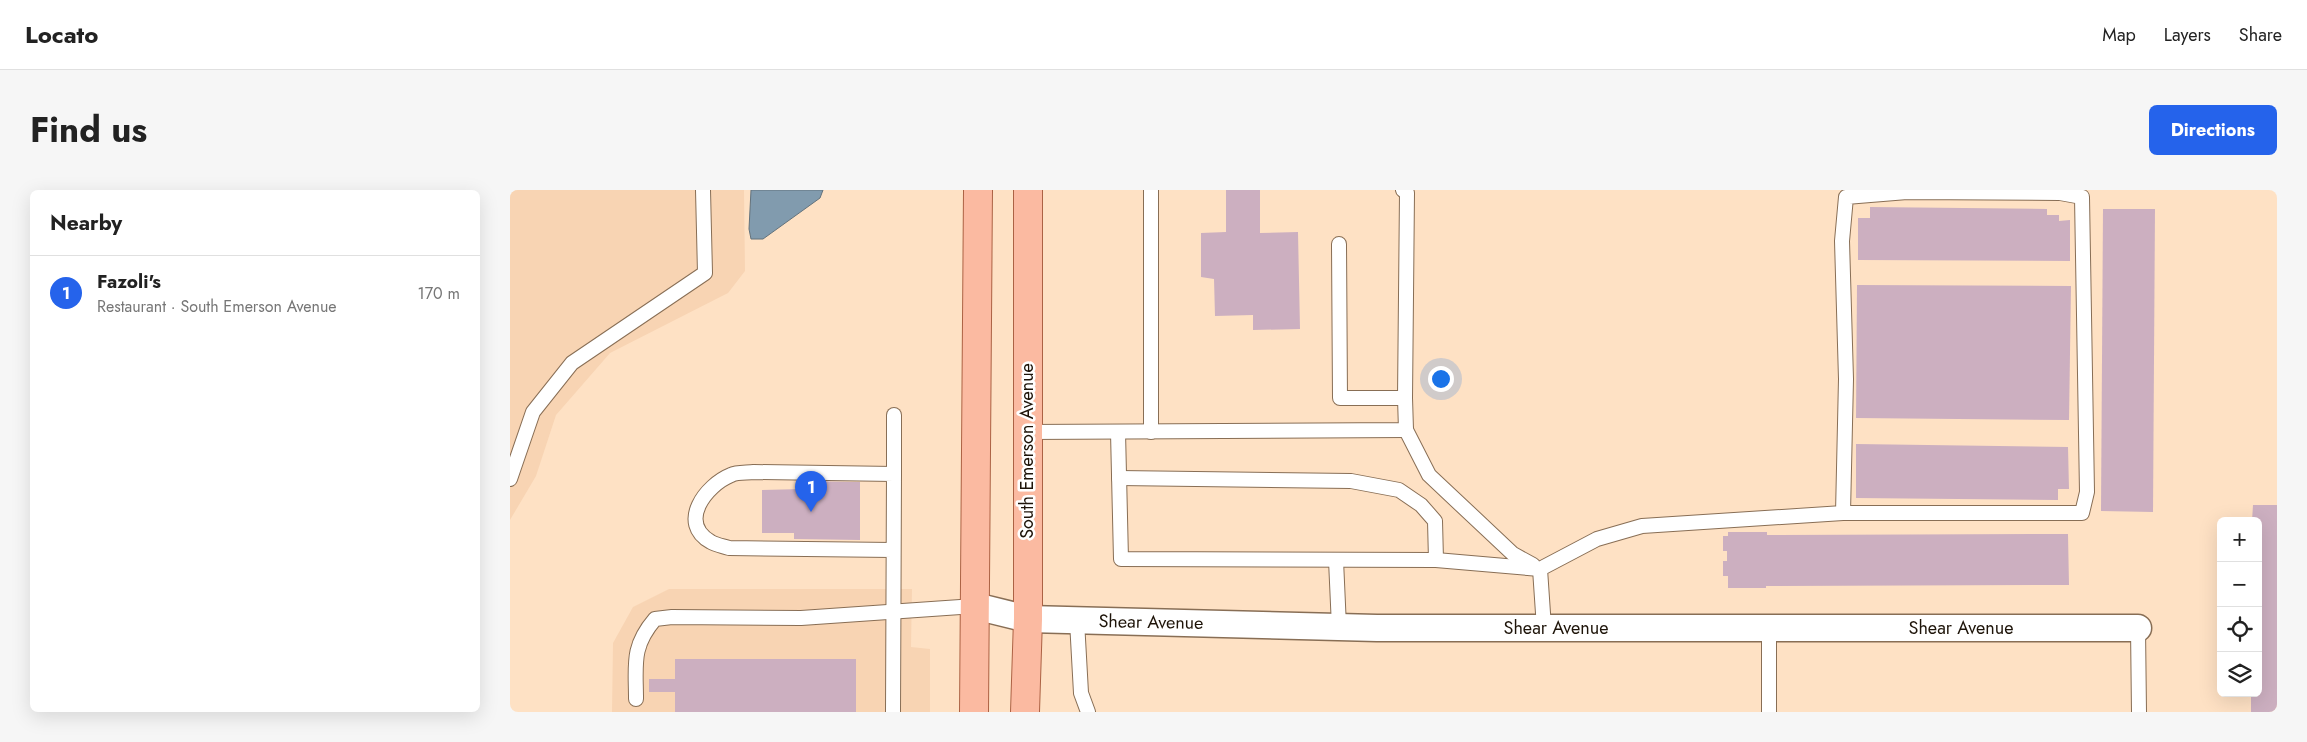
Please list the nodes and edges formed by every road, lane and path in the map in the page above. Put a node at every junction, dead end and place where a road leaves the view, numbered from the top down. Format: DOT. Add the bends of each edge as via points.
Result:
graph roads {
  1 [pos="703,190"];
  2 [pos="978,190"];
  3 [pos="1028,190"];
  4 [pos="1151,190"];
  5 [pos="1403,190"];
  6 [pos="1339,244"];
  7 [pos="1405,398"];
  8 [pos="894,414"];
  9 [pos="1406,430"];
  10 [pos="1027,432"];
  11 [pos="1118,432"];
  12 [pos="1151,432"];
  13 [pos="894,474"];
  14 [pos="1119,478"];
  15 [pos="510,479"];
  16 [pos="1843,513"];
  17 [pos="893,550"];
  18 [pos="1336,560"];
  19 [pos="1436,560"];
  20 [pos="1540,569"];
  21 [pos="975,606"];
  22 [pos="893,611"];
  23 [pos="1028,619"];
  24 [pos="1077,621"];
  25 [pos="1339,627"];
  26 [pos="1544,628"];
  27 [pos="1769,628"];
  28 [pos="2138,628"];
  29 [pos="636,699"];
  30 [pos="893,712"];
  31 [pos="974,712"];
  32 [pos="1025,712"];
  33 [pos="1088,712"];
  34 [pos="1769,712"];
  35 [pos="2139,712"];
  1 -- 15 [label="lane" via="705,273 572,363 533,412"];
  2 -- 21 [label="main road"];
  3 -- 10 [label="main road, South Emerson Avenue"];
  4 -- 12 [label="lane"];
  5 -- 7 [label="lane" via="1407,193"];
  6 -- 7 [label="lane" via="1340,398"];
  7 -- 9 [label="lane"];
  8 -- 13 [label="lane"];
  9 -- 12 [label="lane"];
  9 -- 20 [label="lane" via="1429,475 1513,554"];
  10 -- 11 [label="lane"];
  10 -- 23 [label="main road, South Emerson Avenue"];
  11 -- 12 [label="lane"];
  11 -- 14 [label="lane"];
  13 -- 17 [label="lane"];
  13 -- 17 [label="lane" via="732,474 710,488 699,503 695,516 698,530 710,542 729,548"];
  14 -- 18 [label="lane" via="1121,559"];
  14 -- 19 [label="lane" via="1351,481 1399,490 1421,505 1435,521"];
  16 -- 16 [label="lane" via="1846,379 1842,241 1846,197 1907,192 2060,193 2082,197 2087,492 2082,513"];
  16 -- 20 [label="lane" via="1642,526 1597,539"];
  17 -- 22 [label="lane"];
  18 -- 19 [label="lane"];
  18 -- 25 [label="lane"];
  19 -- 20 [label="lane"];
  20 -- 26 [label="lane"];
  21 -- 22 [label="lane"];
  21 -- 23 [label="street, Shear Avenue"];
  21 -- 31 [label="main road"];
  22 -- 29 [label="lane" via="801,618 672,616 654,619 642,634 636,653"];
  22 -- 30 [label="lane"];
  23 -- 24 [label="street, Shear Avenue"];
  23 -- 32 [label="main road, South Emerson Avenue"];
  24 -- 25 [label="street, Shear Avenue"];
  24 -- 33 [label="lane" via="1081,693"];
  25 -- 26 [label="street, Shear Avenue"];
  26 -- 27 [label="street, Shear Avenue"];
  27 -- 28 [label="street, Shear Avenue"];
  27 -- 34 [label="lane"];
  28 -- 35 [label="lane"];
}
